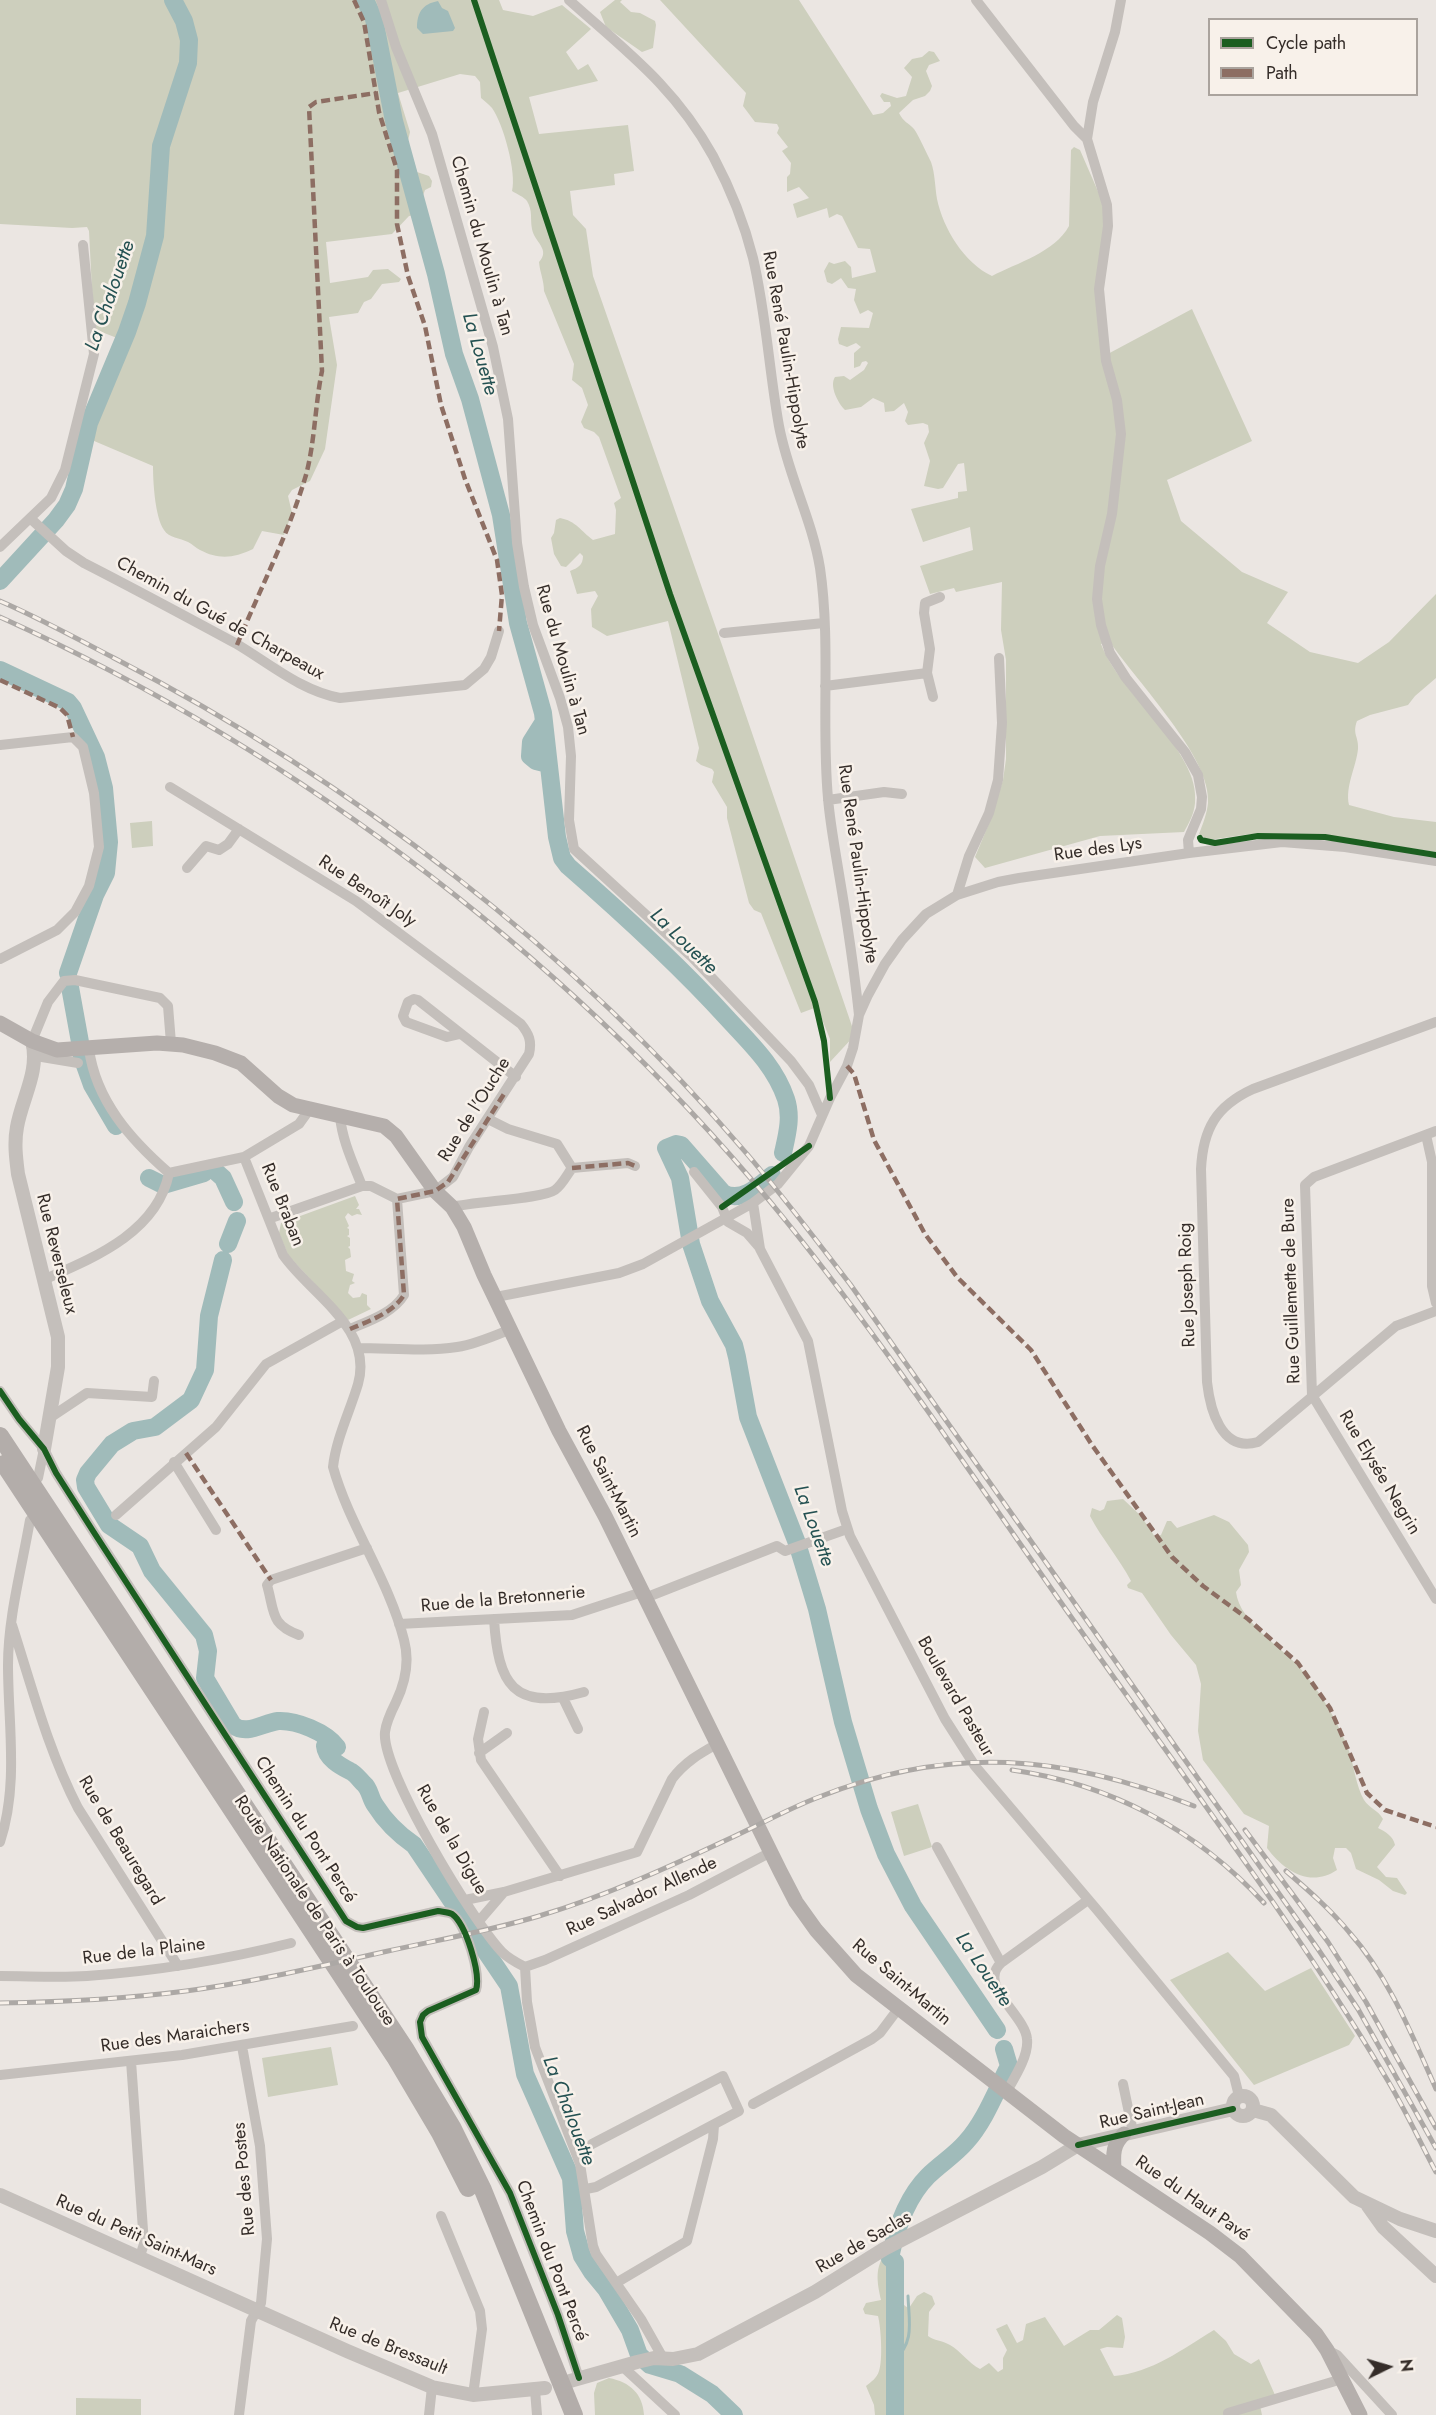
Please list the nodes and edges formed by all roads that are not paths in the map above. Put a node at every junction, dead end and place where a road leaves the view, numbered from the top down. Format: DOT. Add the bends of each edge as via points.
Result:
graph roads {
  1 [pos="381,0"];
  2 [pos="569,0"];
  3 [pos="976,0"];
  4 [pos="1121,0"];
  5 [pos="1087,139"];
  6 [pos="83,245"];
  7 [pos="515,509"];
  8 [pos="31,519"];
  9 [pos="0,547"];
  10 [pos="940,597"];
  11 [pos="824,623"];
  12 [pos="499,631"];
  13 [pos="724,633"];
  14 [pos="999,658"];
  15 [pos="927,673"];
  16 [pos="825,686"];
  17 [pos="933,697"];
  18 [pos="0,745"];
  19 [pos="170,787"];
  20 [pos="902,794"];
  21 [pos="828,800"];
  22 [pos="239,829"];
  23 [pos="1189,853"];
  24 [pos="1436,861"];
  25 [pos="187,868"];
  26 [pos="957,895"];
  27 [pos="0,959"];
  28 [pos="859,1016"];
  29 [pos="1436,1022"];
  30 [pos="0,1023"];
  31 [pos="460,1034"];
  32 [pos="531,1040"];
  33 [pos="171,1043"];
  34 [pos="34,1049"];
  35 [pos="82,1053"];
  36 [pos="516,1077"];
  37 [pos="309,1110"];
  38 [pos="820,1111"];
  39 [pos="340,1116"];
  40 [pos="488,1119"];
  41 [pos="1431,1133"];
  42 [pos="244,1157"];
  43 [pos="634,1166"];
  44 [pos="572,1168"];
  45 [pos="694,1172"];
  46 [pos="168,1181"];
  47 [pos="362,1186"];
  48 [pos="435,1191"];
  49 [pos="397,1199"];
  50 [pos="753,1203"];
  51 [pos="452,1207"];
  52 [pos="271,1218"];
  53 [pos="726,1218"];
  54 [pos="760,1249"];
  55 [pos="43,1280"];
  56 [pos="496,1298"];
  57 [pos="1436,1303"];
  58 [pos="1436,1311"];
  59 [pos="347,1325"];
  60 [pos="511,1329"];
  61 [pos="358,1348"];
  62 [pos="154,1381"];
  63 [pos="0,1391"];
  64 [pos="1312,1395"];
  65 [pos="48,1419"];
  66 [pos="0,1436"];
  67 [pos="44,1449"];
  68 [pos="0,1457"];
  69 [pos="174,1462"];
  70 [pos="38,1478"];
  71 [pos="116,1515"];
  72 [pos="30,1520"];
  73 [pos="847,1529"];
  74 [pos="216,1530"];
  75 [pos="368,1548"];
  76 [pos="644,1595"];
  77 [pos="1436,1599"];
  78 [pos="494,1619"];
  79 [pos="399,1624"];
  80 [pos="12,1625"];
  81 [pos="299,1635"];
  82 [pos="28,1678"];
  83 [pos="9,1682"];
  84 [pos="584,1692"];
  85 [pos="563,1698"];
  86 [pos="484,1712"];
  87 [pos="578,1729"];
  88 [pos="507,1733"];
  89 [pos="5,1735"];
  90 [pos="717,1744"];
  91 [pos="479,1753"];
  92 [pos="0,1842"];
  93 [pos="937,1847"];
  94 [pos="771,1852"];
  95 [pos="560,1876"];
  96 [pos="504,1892"];
  97 [pos="465,1900"];
  98 [pos="1088,1900"];
  99 [pos="479,1921"];
  100 [pos="291,1943"];
  101 [pos="1001,1963"];
  102 [pos="178,1966"];
  103 [pos="525,1967"];
  104 [pos="0,1976"];
  105 [pos="898,2008"];
  106 [pos="353,2026"];
  107 [pos="242,2046"];
  108 [pos="131,2061"];
  109 [pos="0,2075"];
  110 [pos="1123,2084"];
  111 [pos="1002,2087"];
  112 [pos="1236,2103"];
  113 [pos="753,2104"];
  114 [pos="714,2125"];
  115 [pos="1128,2133"];
  116 [pos="592,2145"];
  117 [pos="1078,2145"];
  118 [pos="1114,2168"];
  119 [pos="586,2189"];
  120 [pos="0,2195"];
  121 [pos="1367,2204"];
  122 [pos="441,2216"];
  123 [pos="1436,2230"];
  124 [pos="140,2256"];
  125 [pos="1436,2276"];
  126 [pos="616,2283"];
  127 [pos="258,2310"];
  128 [pos="1327,2350"];
  129 [pos="658,2358"];
  130 [pos="622,2366"];
  131 [pos="1342,2379"];
  132 [pos="574,2380"];
  133 [pos="432,2387"];
  134 [pos="540,2389"];
  135 [pos="1374,2394"];
  136 [pos="473,2395"];
  137 [pos="1357,2410"];
  138 [pos="1228,2413"];
  139 [pos="239,2415"];
  140 [pos="429,2415"];
  141 [pos="537,2415"];
  142 [pos="562,2415"];
  143 [pos="574,2415"];
  144 [pos="675,2415"];
  145 [pos="1392,2415"];
  1 -- 7 [label="street, Chemin du Moulin à Tan" via="432,134 493,347 508,419"];
  2 -- 11 [label="street, Rue René Paulin-Hippolyte" via="668,89 712,154 742,218 754,259 784,450 815,539"];
  3 -- 5 [label="street"];
  4 -- 5 [label="street"];
  5 -- 23 [label="street" via="1107,205 1099,289 1106,361 1117,400 1120,434 1112,514 1097,599 1110,653 1198,775 1201,809 1188,840"];
  6 -- 8 [label="street" via="94,354 65,470 51,498"];
  7 -- 38 [label="street, Rue du Moulin à Tan" via="517,543 533,626 568,727 569,820 574,849 740,1006 791,1061 809,1085"];
  8 -- 9 [label="street"];
  8 -- 12 [label="street, Chemin du Gué de Charpeaux" via="84,563 325,695 340,698 465,685 484,669"];
  10 -- 15 [label="street" via="924,603 930,649"];
  11 -- 13 [label="street"];
  11 -- 16 [label="street, Rue René Paulin-Hippolyte"];
  14 -- 26 [label="street" via="1002,723 998,780"];
  15 -- 16 [label="street"];
  15 -- 17 [label="street"];
  16 -- 21 [label="street, Rue René Paulin-Hippolyte"];
  18 -- 27 [label="street" via="73,737 83,747 94,793 99,847 89,886 75,912 57,930"];
  19 -- 22 [label="street, Rue Benoît Joly"];
  20 -- 21 [label="street" via="884,792"];
  21 -- 28 [label="street, Rue René Paulin-Hippolyte"];
  22 -- 25 [label="street" via="219,850 206,846"];
  22 -- 32 [label="street, Rue Benoît Joly" via="356,901 521,1024"];
  23 -- 24 [label="street, Rue des Lys" via="1255,844 1308,843"];
  23 -- 26 [label="street, Rue des Lys" via="998,882"];
  26 -- 28 [label="street, Rue des Lys" via="926,914 902,940"];
  28 -- 38 [label="street, Rue des Lys" via="847,1066"];
  29 -- 64 [label="street, Rue Joseph Roig" via="1237,1096 1218,1113 1205,1138 1201,1169 1207,1382 1212,1411 1226,1436 1252,1444 1263,1440"];
  30 -- 34 [label="main road, Rue Saint-Martin"];
  31 -- 31 [label="street" via="418,1000 408,1002 403,1016 406,1022 447,1037"];
  31 -- 36 [label="street"];
  32 -- 36 [label="street, Rue de l'Ouche" via="529,1054"];
  33 -- 34 [label="street" via="168,1006 160,998 69,980 48,1002"];
  33 -- 35 [label="main road, Rue Saint-Martin"];
  33 -- 37 [label="main road, Rue Saint-Martin" via="231,1058 285,1101"];
  34 -- 35 [label="main road, Rue Saint-Martin"];
  34 -- 55 [label="street, Rue Reverseleux" via="15,1149"];
  35 -- 46 [label="street" via="93,1067 108,1106"];
  36 -- 40 [label="street, Rue de l'Ouche"];
  37 -- 39 [label="main road, Rue Saint-Martin"];
  37 -- 42 [label="street" via="299,1124"];
  38 -- 50 [label="street, Rue des Lys" via="802,1157 778,1184"];
  39 -- 47 [label="street"];
  39 -- 48 [label="main road, Rue Saint-Martin" via="390,1130"];
  40 -- 44 [label="street" via="557,1144"];
  40 -- 48 [label="street, Rue de l'Ouche" via="453,1177"];
  41 -- 57 [label="street" via="1432,1286"];
  41 -- 64 [label="street, Rue Guillemette de Bure" via="1306,1182"];
  42 -- 46 [label="street"];
  42 -- 52 [label="street, Rue Braban"];
  43 -- 44 [label="street" via="628,1163"];
  44 -- 51 [label="street" via="562,1184 549,1193"];
  45 -- 53 [label="street"];
  46 -- 55 [label="street" via="158,1202 121,1242"];
  47 -- 49 [label="street" via="371,1186"];
  47 -- 52 [label="street"];
  48 -- 49 [label="street"];
  48 -- 51 [label="main road, Rue Saint-Martin"];
  49 -- 59 [label="street" via="404,1295 377,1317"];
  50 -- 53 [label="street, Rue des Lys"];
  50 -- 54 [label="street, Boulevard Pasteur"];
  51 -- 56 [label="main road, Rue Saint-Martin"];
  52 -- 59 [label="street, Rue Braban" via="283,1255 292,1268"];
  53 -- 54 [label="street, Boulevard Pasteur" via="747,1233"];
  53 -- 56 [label="street, Rue des Lys" via="658,1257 619,1273"];
  54 -- 73 [label="street, Boulevard Pasteur" via="808,1341"];
  55 -- 65 [label="street, Rue Reverseleux" via="58,1337 58,1367"];
  56 -- 60 [label="main road, Rue Saint-Martin"];
  58 -- 64 [label="street, Rue Joseph Roig" via="1396,1326"];
  59 -- 61 [label="street, Rue Braban"];
  59 -- 69 [label="street" via="266,1364 216,1427"];
  60 -- 61 [label="street" via="458,1347"];
  60 -- 76 [label="main road, Rue Saint-Martin"];
  61 -- 75 [label="street, Rue de la Digue" via="359,1380 333,1467"];
  62 -- 65 [label="street" via="152,1397 87,1392"];
  63 -- 67 [label="street"];
  64 -- 77 [label="street, Rue Elysée Negrin"];
  65 -- 67 [label="street, Rue Reverseleux"];
  66 -- 143 [label="main road, Route Nationale de Paris à Toulouse" via="406,2050 452,2127 507,2247"];
  67 -- 70 [label="street, Rue Reverseleux"];
  67 -- 132 [label="street, Chemin du Pont Percé" via="346,1921 363,1928 438,1911 458,1921 471,1952 476,1990 423,2015 422,2037 510,2193 558,2315"];
  68 -- 142 [label="main road, Route Nationale de Paris à Toulouse" via="346,1981 440,2133 501,2258"];
  69 -- 71 [label="street"];
  69 -- 74 [label="street"];
  72 -- 80 [label="street"];
  73 -- 76 [label="street, Rue de la Bretonnerie" via="791,1550 777,1546"];
  73 -- 98 [label="street, Boulevard Pasteur" via="961,1746"];
  75 -- 79 [label="street, Rue de la Digue"];
  75 -- 81 [label="street" via="271,1580 267,1585 277,1623"];
  76 -- 78 [label="street, Rue de la Bretonnerie" via="572,1615"];
  76 -- 90 [label="main road, Rue Saint-Martin"];
  78 -- 79 [label="street, Rue de la Bretonnerie"];
  78 -- 85 [label="street" via="498,1660 511,1685 524,1694"];
  79 -- 97 [label="street, Rue de la Digue" via="407,1658 406,1674 388,1718 385,1746 397,1778 448,1876"];
  80 -- 82 [label="street, Rue de Beauregard"];
  80 -- 83 [label="street"];
  82 -- 83 [label="street"];
  82 -- 102 [label="street, Rue de Beauregard" via="69,1791"];
  83 -- 89 [label="street"];
  84 -- 85 [label="street"];
  85 -- 87 [label="street"];
  86 -- 91 [label="street"];
  88 -- 91 [label="street"];
  89 -- 92 [label="street" via="11,1790"];
  90 -- 94 [label="main road, Rue Saint-Martin"];
  90 -- 95 [label="street" via="688,1761 672,1779 637,1852"];
  91 -- 95 [label="street"];
  93 -- 101 [label="street"];
  94 -- 103 [label="street, Rue Salvador Allende" via="689,1895"];
  94 -- 105 [label="main road, Rue Saint-Martin" via="796,1902 825,1942 856,1975"];
  95 -- 96 [label="street"];
  96 -- 97 [label="street"];
  96 -- 99 [label="street"];
  97 -- 99 [label="street, Rue de la Digue"];
  98 -- 101 [label="street"];
  98 -- 112 [label="street, Boulevard Pasteur" via="1234,2076"];
  99 -- 103 [label="street, Rue de la Digue" via="503,1953"];
  100 -- 102 [label="street, Rue de la Plaine"];
  101 -- 111 [label="street" via="994,1974 995,1984 1028,2040 1026,2052"];
  102 -- 104 [label="street, Rue de la Plaine" via="86,1976"];
  103 -- 119 [label="street" via="535,2047 567,2127"];
  105 -- 111 [label="main road, Rue Saint-Martin"];
  105 -- 113 [label="street" via="872,2039"];
  106 -- 107 [label="street, Rue des Maraichers"];
  107 -- 108 [label="street, Rue des Maraichers"];
  107 -- 127 [label="street, Rue des Postes" via="260,2146 267,2239"];
  108 -- 109 [label="street, Rue des Maraichers"];
  108 -- 124 [label="street" via="144,2244"];
  110 -- 115 [label="street"];
  111 -- 117 [label="main road, Rue Saint-Martin"];
  112 -- 115 [label="street, Rue Saint-Jean"];
  112 -- 121 [label="street, Rue Saint-Jean" via="1236,2114 1242,2117 1253,2110 1271,2115 1342,2186"];
  114 -- 116 [label="street" via="739,2111 723,2076"];
  114 -- 119 [label="street"];
  114 -- 126 [label="street" via="687,2241"];
  115 -- 117 [label="street, Rue Saint-Jean"];
  115 -- 118 [label="main road" via="1113,2150"];
  117 -- 118 [label="main road, Rue du Haut Pavé"];
  117 -- 129 [label="street, Rue de Saclas" via="724,2342 698,2354"];
  118 -- 128 [label="main road, Rue du Haut Pavé" via="1240,2256 1303,2319"];
  119 -- 126 [label="street" via="593,2246"];
  120 -- 124 [label="street, Rue du Petit Saint-Mars"];
  121 -- 123 [label="street"];
  121 -- 125 [label="street" via="1383,2227"];
  122 -- 136 [label="street" via="480,2311 482,2330"];
  124 -- 127 [label="street, Rue du Petit Saint-Mars"];
  126 -- 129 [label="street" via="641,2319"];
  127 -- 133 [label="street, Rue de Bressault"];
  127 -- 139 [label="street, Rue des Postes" via="251,2321"];
  128 -- 131 [label="main road, Rue du Haut Pavé"];
  128 -- 135 [label="street" via="1337,2355"];
  129 -- 130 [label="street"];
  130 -- 132 [label="street"];
  130 -- 144 [label="street"];
  131 -- 137 [label="main road, Rue du Haut Pavé"];
  131 -- 138 [label="street"];
  133 -- 136 [label="street, Rue de Bressault"];
  133 -- 140 [label="street"];
  134 -- 136 [label="street, Rue de Bressault"];
  134 -- 141 [label="street"];
  135 -- 137 [label="street"];
  135 -- 145 [label="street"];
}
